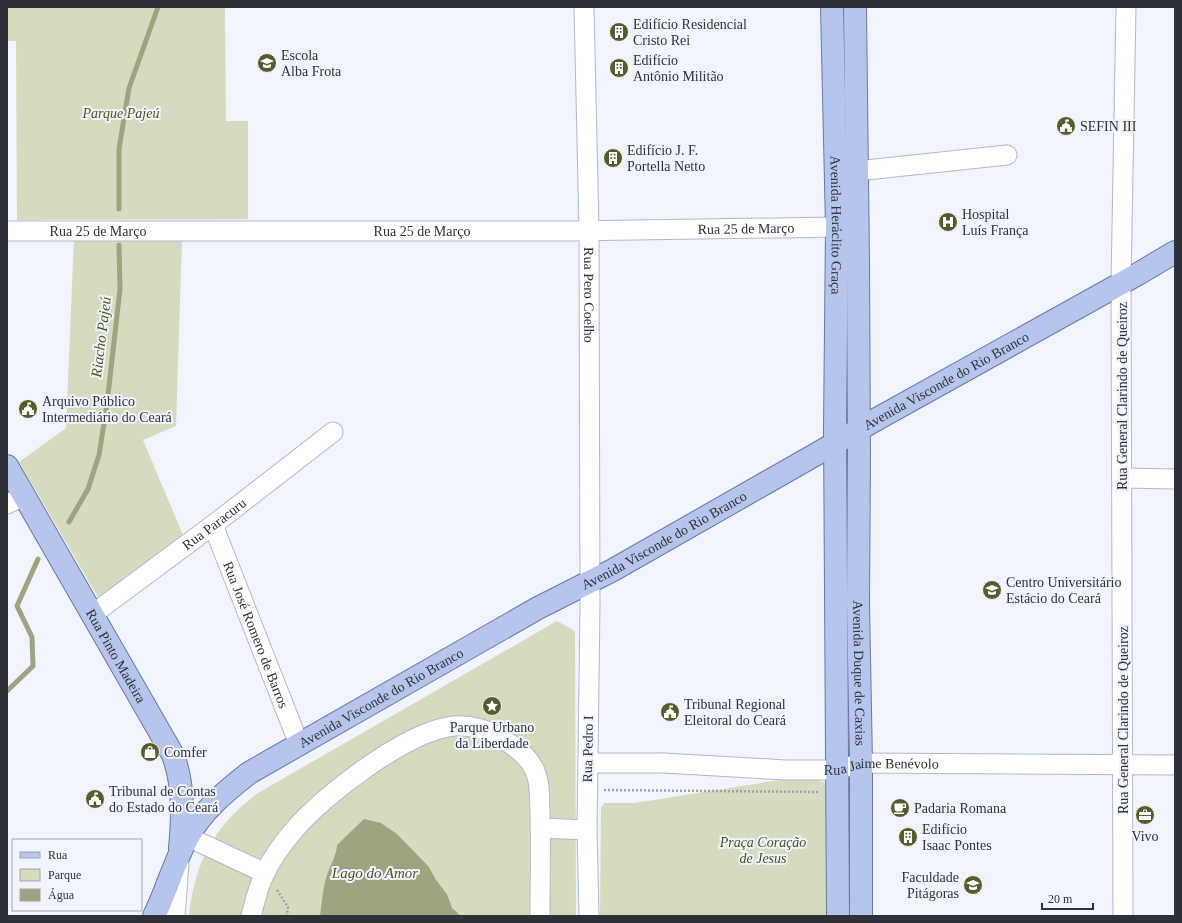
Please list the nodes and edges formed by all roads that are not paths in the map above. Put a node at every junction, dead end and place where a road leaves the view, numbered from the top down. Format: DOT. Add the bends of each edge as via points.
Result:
graph roads {
  1 [pos="584,7"];
  2 [pos="832,7"];
  3 [pos="855,7"];
  4 [pos="1126,7"];
  5 [pos="1007,155"];
  6 [pos="857,171"];
  7 [pos="837,227"];
  8 [pos="7,231"];
  9 [pos="589,231"];
  10 [pos="1175,252"];
  11 [pos="1121,283"];
  12 [pos="859,429"];
  13 [pos="333,432"];
  14 [pos="836,443"];
  15 [pos="7,466"];
  16 [pos="1122,478"];
  17 [pos="1175,479"];
  18 [pos="16,500"];
  19 [pos="213,525"];
  20 [pos="590,582"];
  21 [pos="93,614"];
  22 [pos="299,744"];
  23 [pos="588,763"];
  24 [pos="861,763"];
  25 [pos="1123,764"];
  26 [pos="1175,765"];
  27 [pos="837,770"];
  28 [pos="540,828"];
  29 [pos="587,830"];
  30 [pos="188,836"];
  31 [pos="179,858"];
  32 [pos="264,873"];
  33 [pos="154,916"];
  34 [pos="176,916"];
  35 [pos="251,916"];
  36 [pos="540,916"];
  37 [pos="589,916"];
  38 [pos="838,916"];
  39 [pos="862,916"];
  40 [pos="1123,916"];
  1 -- 9 [label="street, Rua Pero Coelho"];
  2 -- 7 [label="main road, Avenida Heráclito Graça"];
  3 -- 6 [label="main road, Avenida Heráclito Graça"];
  4 -- 11 [label="street, Rua General Clarindo de Queiroz"];
  5 -- 6 [label="street"];
  6 -- 12 [label="main road, Avenida Heráclito Graça"];
  7 -- 9 [label="street, Rua 25 de Março"];
  7 -- 14 [label="main road, Avenida Heráclito Graça"];
  8 -- 9 [label="street, Rua 25 de Março"];
  9 -- 20 [label="street, Rua Pero Coelho"];
  10 -- 11 [label="main road, Avenida Visconde do Rio Branco"];
  11 -- 12 [label="main road, Avenida Visconde do Rio Branco"];
  11 -- 16 [label="street, Rua General Clarindo de Queiroz"];
  12 -- 14 [label="main road, Avenida Visconde do Rio Branco"];
  12 -- 24 [label="main road, Avenida Duque de Caxias" via="858,611"];
  13 -- 19 [label="street, Rua Paracuru"];
  14 -- 20 [label="main road, Avenida Visconde do Rio Branco"];
  14 -- 27 [label="main road, Avenida Duque de Caxias"];
  15 -- 18 [label="main road, Rua Pinto Madeira"];
  16 -- 17 [label="street"];
  16 -- 25 [label="street, Rua General Clarindo de Queiroz"];
  18 -- 21 [label="main road, Rua Pinto Madeira"];
  19 -- 21 [label="street, Rua Paracuru"];
  19 -- 22 [label="street, Rua José Romero de Barros"];
  20 -- 22 [label="main road, Avenida Visconde do Rio Branco" via="538,608"];
  20 -- 23 [label="street, Rua Pedro I"];
  21 -- 31 [label="main road, Rua Pinto Madeira" via="174,755 181,792 182,830"];
  22 -- 30 [label="main road, Avenida Visconde do Rio Branco" via="249,773 227,790"];
  23 -- 27 [label="street, Rua Jaime Benévolo" via="663,763 786,770"];
  23 -- 29 [label="street, Rua Pedro I"];
  24 -- 25 [label="street, Rua Jaime Benévolo"];
  24 -- 27 [label="street, Rua Jaime Benévolo"];
  24 -- 39 [label="main road, Avenida Duque de Caxias"];
  25 -- 26 [label="street, Rua Jaime Benévolo"];
  25 -- 40 [label="street, Rua General Clarindo de Queiroz"];
  27 -- 38 [label="main road, Avenida Duque de Caxias"];
  28 -- 29 [label="street"];
  28 -- 32 [label="street" via="538,783 535,771 528,760 520,751 496,736 471,727 454,726 405,743 332,794 294,830"];
  28 -- 36 [label="street"];
  29 -- 37 [label="street, Rua Pedro I"];
  30 -- 31 [label="main road, Avenida Visconde do Rio Branco"];
  30 -- 32 [label="street"];
  31 -- 33 [label="main road, Avenida Visconde do Rio Branco"];
  31 -- 34 [label="street"];
  32 -- 35 [label="street"];
}
